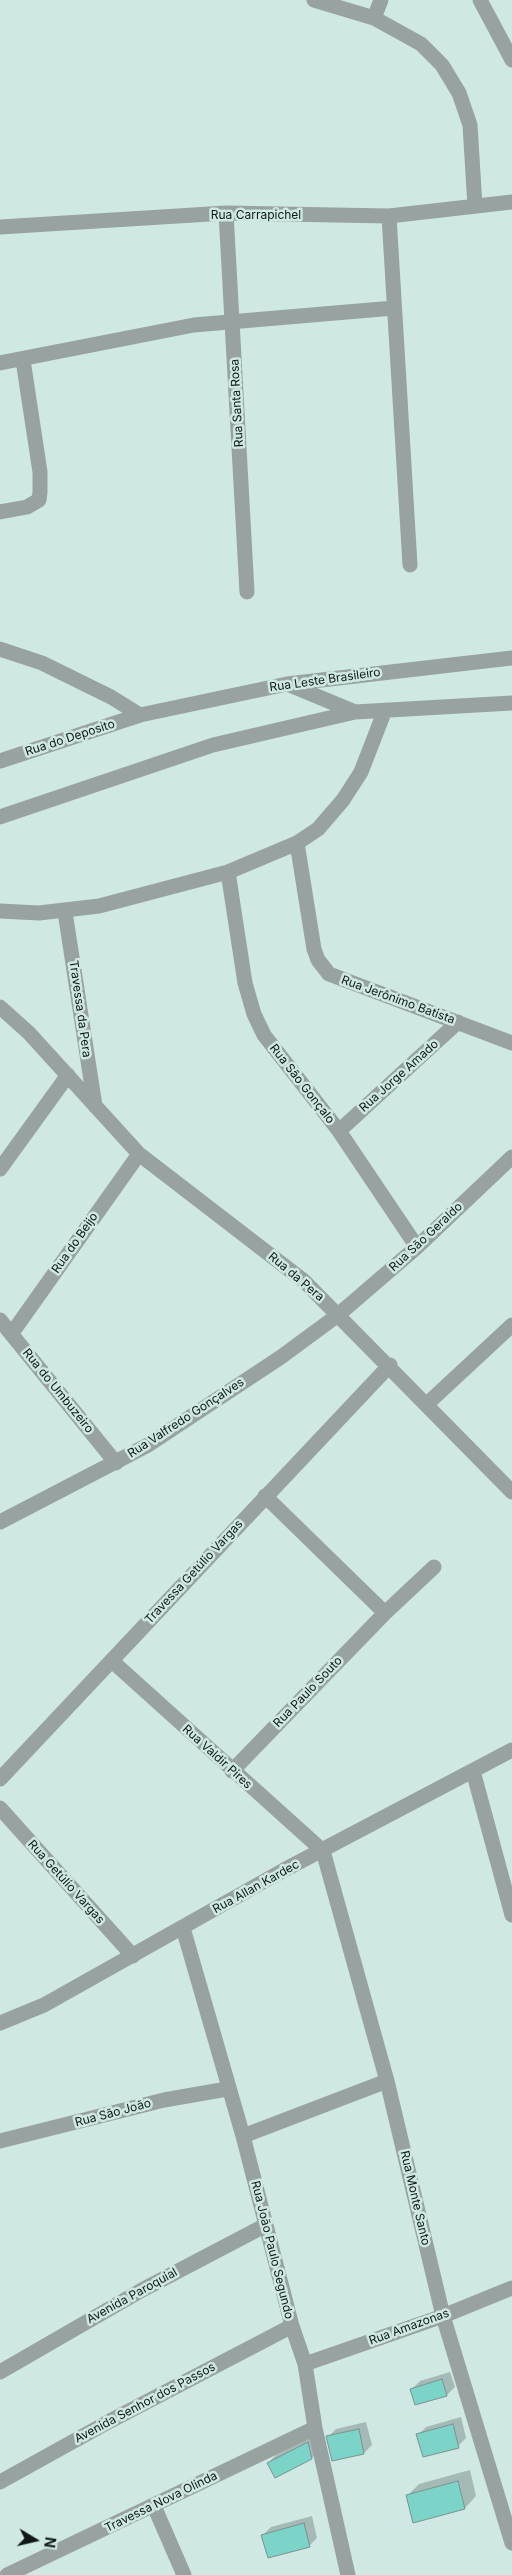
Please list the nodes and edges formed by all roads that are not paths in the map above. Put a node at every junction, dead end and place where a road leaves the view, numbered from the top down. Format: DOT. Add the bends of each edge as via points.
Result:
graph roads {
  1 [pos="314,0"];
  2 [pos="381,0"];
  3 [pos="480,0"];
  4 [pos="374,18"];
  5 [pos="512,60"];
  6 [pos="512,202"];
  7 [pos="476,206"];
  8 [pos="226,213"];
  9 [pos="389,216"];
  10 [pos="0,228"];
  11 [pos="394,308"];
  12 [pos="233,322"];
  13 [pos="23,360"];
  14 [pos="0,363"];
  15 [pos="0,512"];
  16 [pos="410,565"];
  17 [pos="247,592"];
  18 [pos="0,649"];
  19 [pos="512,658"];
  20 [pos="287,684"];
  21 [pos="512,703"];
  22 [pos="384,710"];
  23 [pos="355,712"];
  24 [pos="140,715"];
  25 [pos="0,761"];
  26 [pos="0,817"];
  27 [pos="297,843"];
  28 [pos="228,872"];
  29 [pos="0,911"];
  30 [pos="65,912"];
  31 [pos="0,1007"];
  32 [pos="458,1022"];
  33 [pos="512,1043"];
  34 [pos="68,1075"];
  35 [pos="95,1106"];
  36 [pos="339,1131"];
  37 [pos="139,1154"];
  38 [pos="512,1157"];
  39 [pos="0,1169"];
  40 [pos="417,1247"];
  41 [pos="338,1315"];
  42 [pos="0,1320"];
  43 [pos="512,1325"];
  44 [pos="12,1333"];
  45 [pos="390,1365"];
  46 [pos="427,1404"];
  47 [pos="116,1463"];
  48 [pos="512,1492"];
  49 [pos="265,1496"];
  50 [pos="0,1522"];
  51 [pos="434,1567"];
  52 [pos="385,1613"];
  53 [pos="112,1661"];
  54 [pos="512,1750"];
  55 [pos="232,1771"];
  56 [pos="473,1771"];
  57 [pos="0,1779"];
  58 [pos="0,1808"];
  59 [pos="323,1851"];
  60 [pos="512,1915"];
  61 [pos="183,1928"];
  62 [pos="132,1956"];
  63 [pos="0,2023"];
  64 [pos="387,2082"];
  65 [pos="227,2089"];
  66 [pos="243,2136"];
  67 [pos="0,2141"];
  68 [pos="266,2225"];
  69 [pos="512,2288"];
  70 [pos="443,2316"];
  71 [pos="292,2326"];
  72 [pos="304,2364"];
  73 [pos="0,2372"];
  74 [pos="315,2428"];
  75 [pos="0,2482"];
  76 [pos="154,2506"];
  77 [pos="512,2543"];
  78 [pos="8,2575"];
  79 [pos="184,2575"];
  80 [pos="348,2575"];
  1 -- 4 [label="street"];
  2 -- 4 [label="street"];
  3 -- 5 [label="street"];
  4 -- 7 [label="street" via="421,44 442,65 459,93 470,125"];
  6 -- 7 [label="street, Rua Carrapichel"];
  7 -- 9 [label="street, Rua Carrapichel"];
  8 -- 9 [label="street, Rua Carrapichel"];
  8 -- 10 [label="street, Rua Carrapichel"];
  8 -- 12 [label="street, Rua Santa Rosa"];
  9 -- 11 [label="street"];
  11 -- 12 [label="street"];
  11 -- 16 [label="street"];
  12 -- 13 [label="street" via="185,327"];
  12 -- 17 [label="street, Rua Santa Rosa"];
  13 -- 14 [label="street"];
  13 -- 15 [label="street" via="40,472 39,500 27,507"];
  18 -- 24 [label="street" via="42,663"];
  19 -- 20 [label="street, Rua Leste Brasileiro"];
  20 -- 23 [label="street"];
  20 -- 24 [label="street, Rua Leste Brasileiro"];
  21 -- 22 [label="street"];
  22 -- 23 [label="street"];
  22 -- 27 [label="street" via="360,772 343,800 318,829"];
  23 -- 26 [label="street" via="213,745"];
  24 -- 25 [label="street, Rua do Deposito"];
  27 -- 28 [label="street"];
  27 -- 32 [label="street, Rua Jerônimo Batista" via="314,949 329,974"];
  28 -- 30 [label="street"];
  28 -- 36 [label="street, Rua São Gonçalo" via="245,983 254,1014 278,1055"];
  29 -- 30 [label="street"];
  30 -- 35 [label="street, Travessa da Pera"];
  31 -- 34 [label="street, Rua da Pera"];
  32 -- 33 [label="street, Rua Jerônimo Batista"];
  32 -- 36 [label="street, Rua Jorge Amado"];
  34 -- 35 [label="street, Rua da Pera"];
  34 -- 39 [label="street"];
  35 -- 37 [label="street, Rua da Pera"];
  36 -- 40 [label="street, Rua São Gonçalo"];
  37 -- 41 [label="street, Rua da Pera" via="304,1281"];
  37 -- 44 [label="street, Rua do Beijo"];
  38 -- 40 [label="street, Rua São Geraldo"];
  40 -- 41 [label="street, Rua São Geraldo"];
  41 -- 45 [label="street, Rua da Pera"];
  41 -- 47 [label="street, Rua Valfredo Gonçalves" via="282,1357"];
  42 -- 44 [label="street, Rua do Umbuzeiro"];
  43 -- 46 [label="street"];
  44 -- 47 [label="street, Rua do Umbuzeiro"];
  45 -- 46 [label="street, Rua da Pera"];
  45 -- 49 [label="street, Travessa Getúlio Vargas"];
  46 -- 48 [label="street, Rua da Pera"];
  47 -- 50 [label="street, Rua Valfredo Gonçalves"];
  49 -- 52 [label="street"];
  49 -- 53 [label="street, Travessa Getúlio Vargas"];
  51 -- 52 [label="street, Rua Paulo Souto"];
  52 -- 55 [label="street, Rua Paulo Souto"];
  53 -- 55 [label="street, Rua Valdir Pires"];
  53 -- 57 [label="street, Travessa Getúlio Vargas"];
  54 -- 56 [label="street, Rua Allan Kardec"];
  55 -- 59 [label="street, Rua Valdir Pires"];
  56 -- 59 [label="street, Rua Allan Kardec"];
  56 -- 60 [label="street"];
  58 -- 62 [label="street, Rua Getúlio Vargas"];
  59 -- 61 [label="street, Rua Allan Kardec"];
  59 -- 64 [label="street, Rua Monte Santo"];
  61 -- 62 [label="street, Rua Allan Kardec"];
  61 -- 65 [label="street, Rua João Paulo Segundo"];
  62 -- 63 [label="street, Rua Allan Kardec" via="44,2005"];
  64 -- 66 [label="street"];
  64 -- 70 [label="street, Rua Monte Santo"];
  65 -- 66 [label="street, Rua João Paulo Segundo"];
  65 -- 67 [label="street, Rua São João" via="164,2100"];
  66 -- 68 [label="street, Rua João Paulo Segundo"];
  68 -- 71 [label="street, Rua João Paulo Segundo"];
  68 -- 73 [label="street, Avenida Paroquial" via="142,2290"];
  69 -- 70 [label="street, Rua Amazonas"];
  70 -- 72 [label="street, Rua Amazonas"];
  70 -- 77 [label="street, Rua Monte Santo"];
  71 -- 72 [label="street, Rua João Paulo Segundo"];
  71 -- 75 [label="street, Avenida Senhor dos Passos"];
  72 -- 74 [label="street, Rua João Paulo Segundo"];
  74 -- 76 [label="street, Travessa Nova Olinda"];
  74 -- 80 [label="street, Rua João Paulo Segundo"];
  76 -- 78 [label="street, Travessa Nova Olinda"];
  76 -- 79 [label="street"];
}
